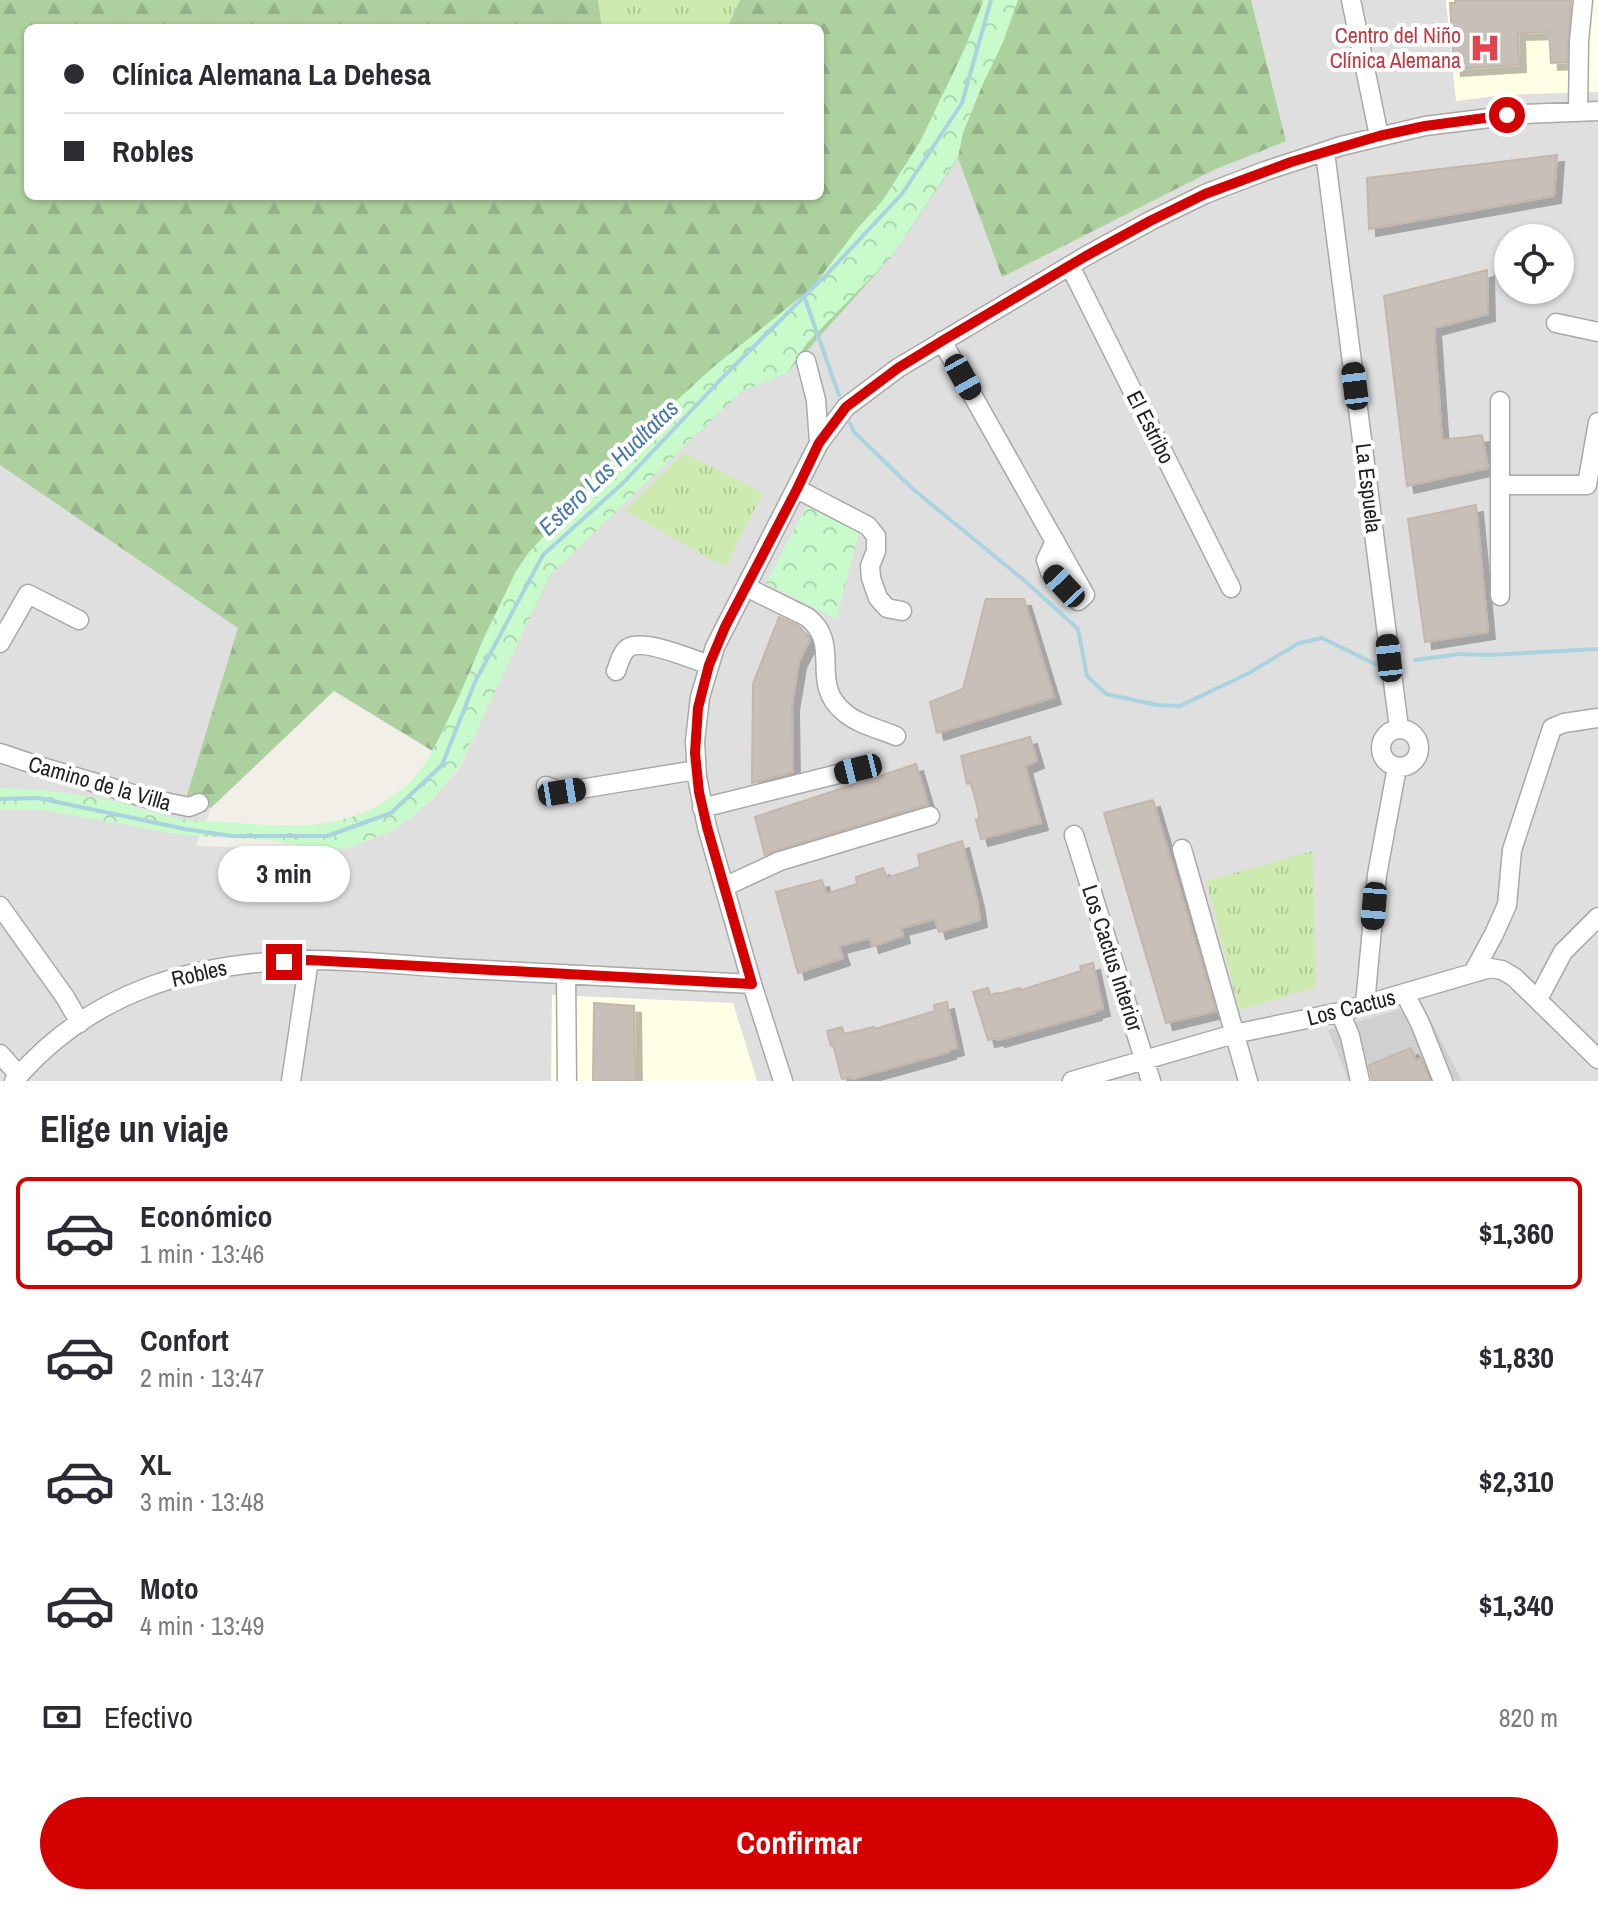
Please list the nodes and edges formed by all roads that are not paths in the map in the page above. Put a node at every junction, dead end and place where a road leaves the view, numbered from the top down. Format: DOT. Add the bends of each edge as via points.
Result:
graph roads {
  1 [pos="1351,0"];
  2 [pos="1583,0"];
  3 [pos="1598,111"];
  4 [pos="1578,112"];
  5 [pos="1379,136"];
  6 [pos="1325,152"];
  7 [pos="1070,266"];
  8 [pos="1556,323"];
  9 [pos="1598,332"];
  10 [pos="942,341"];
  11 [pos="806,361"];
  12 [pos="1500,401"];
  13 [pos="1598,422"];
  14 [pos="819,443"];
  15 [pos="1500,485"];
  16 [pos="797,489"];
  17 [pos="1055,541"];
  18 [pos="746,587"];
  19 [pos="1231,588"];
  20 [pos="1500,596"];
  21 [pos="902,611"];
  22 [pos="79,620"];
  23 [pos="0,643"];
  24 [pos="709,665"];
  25 [pos="616,671"];
  26 [pos="1598,718"];
  27 [pos="1399,728"];
  28 [pos="896,736"];
  29 [pos="0,753"];
  30 [pos="1397,767"];
  31 [pos="858,769"];
  32 [pos="696,770"];
  33 [pos="546,786"];
  34 [pos="199,803"];
  35 [pos="702,808"];
  36 [pos="930,816"];
  37 [pos="1074,835"];
  38 [pos="1182,849"];
  39 [pos="724,887"];
  40 [pos="0,906"];
  41 [pos="1598,917"];
  42 [pos="309,960"];
  43 [pos="1473,973"];
  44 [pos="566,974"];
  45 [pos="752,984"];
  46 [pos="1405,994"];
  47 [pos="1538,999"];
  48 [pos="1365,1004"];
  49 [pos="1340,1012"];
  50 [pos="80,1023"];
  51 [pos="1234,1034"];
  52 [pos="0,1054"];
  53 [pos="1598,1059"];
  54 [pos="1145,1060"];
  55 [pos="16,1078"];
  56 [pos="291,1081"];
  57 [pos="567,1081"];
  58 [pos="783,1081"];
  59 [pos="1072,1081"];
  60 [pos="1151,1081"];
  61 [pos="1248,1081"];
  62 [pos="1360,1081"];
  63 [pos="1443,1081"];
  1 -- 5 [label="street"];
  2 -- 4 [label="street"];
  3 -- 4 [label="street"];
  4 -- 5 [label="street" via="1484,117"];
  5 -- 6 [label="street"];
  6 -- 7 [label="street" via="1205,194"];
  6 -- 27 [label="street, La Espuela"];
  7 -- 10 [label="street"];
  7 -- 19 [label="street, El Estribo"];
  8 -- 9 [label="street"];
  10 -- 14 [label="street" via="846,407"];
  10 -- 17 [label="street"];
  11 -- 14 [label="street"];
  12 -- 15 [label="street"];
  13 -- 15 [label="street" via="1587,485"];
  14 -- 16 [label="street"];
  15 -- 20 [label="street"];
  16 -- 18 [label="street"];
  16 -- 21 [label="street" via="868,526 876,536 870,566 878,598 887,608"];
  18 -- 24 [label="street"];
  18 -- 28 [label="street" via="813,622 825,643 825,677 835,704 848,716"];
  22 -- 23 [label="street" via="28,594"];
  24 -- 25 [label="street" via="636,645 623,654"];
  24 -- 32 [label="street" via="698,708"];
  26 -- 43 [label="street" via="1552,728 1512,850 1507,905"];
  27 -- 30 [label="street" via="1387,734 1381,746 1384,759"];
  27 -- 30 [label="street" via="1416,738 1419,750 1413,762"];
  29 -- 34 [label="street, Camino de la Villa" via="146,798 189,807"];
  30 -- 48 [label="street" via="1377,875"];
  31 -- 35 [label="street"];
  32 -- 33 [label="street" via="562,792"];
  32 -- 35 [label="street"];
  35 -- 39 [label="street"];
  36 -- 39 [label="street" via="780,861"];
  37 -- 54 [label="street, Los Cactus Interior"];
  38 -- 51 [label="street"];
  39 -- 45 [label="street"];
  40 -- 50 [label="street"];
  41 -- 47 [label="street" via="1563,952"];
  42 -- 44 [label="street, Robles"];
  42 -- 50 [label="street, Robles" via="233,965 179,976 127,995"];
  42 -- 56 [label="street"];
  43 -- 46 [label="street, Los Cactus"];
  43 -- 47 [label="street, Los Cactus" via="1502,970"];
  44 -- 45 [label="street, Robles"];
  44 -- 57 [label="street"];
  45 -- 58 [label="street"];
  46 -- 48 [label="street, Los Cactus"];
  46 -- 63 [label="street"];
  47 -- 53 [label="street, Los Cactus"];
  48 -- 49 [label="street, Los Cactus"];
  49 -- 51 [label="street, Los Cactus"];
  49 -- 62 [label="street"];
  50 -- 55 [label="street, Robles"];
  51 -- 54 [label="street, Los Cactus"];
  51 -- 61 [label="street"];
  52 -- 55 [label="street"];
  54 -- 59 [label="street, Los Cactus"];
  54 -- 60 [label="street, Los Cactus Interior"];
}
